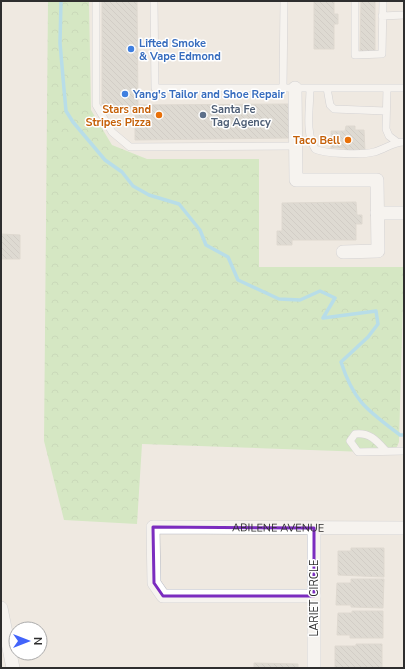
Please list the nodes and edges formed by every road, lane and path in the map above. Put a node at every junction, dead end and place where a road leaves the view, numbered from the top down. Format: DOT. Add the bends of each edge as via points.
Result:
graph roads {
  1 [pos="96,1"];
  2 [pos="154,1"];
  3 [pos="284,1"];
  4 [pos="355,1"];
  5 [pos="382,1"];
  6 [pos="404,15"];
  7 [pos="382,16"];
  8 [pos="289,88"];
  9 [pos="310,88"];
  10 [pos="327,88"];
  11 [pos="387,88"];
  12 [pos="404,88"];
  13 [pos="386,111"];
  14 [pos="400,142"];
  15 [pos="296,146"];
  16 [pos="377,213"];
  17 [pos="404,213"];
  18 [pos="343,252"];
  19 [pos="386,451"];
  20 [pos="404,451"];
  21 [pos="314,528"];
  22 [pos="404,528"];
  23 [pos="314,596"];
  24 [pos="1,608"];
  25 [pos="13,668"];
  26 [pos="314,668"];
  1 -- 15 [label="lane" via="96,105 112,132 130,147"];
  2 -- 8 [label="lane" via="155,88"];
  3 -- 8 [label="lane"];
  4 -- 7 [label="lane" via="355,55 382,54"];
  5 -- 7 [label="lane"];
  6 -- 7 [label="lane"];
  8 -- 9 [label="lane"];
  8 -- 15 [label="street"];
  9 -- 10 [label="lane"];
  9 -- 14 [label="lane" via="310,134 311,144 315,150 330,153 374,152"];
  10 -- 11 [label="lane"];
  10 -- 13 [label="lane" via="330,105 334,109"];
  11 -- 12 [label="lane"];
  11 -- 13 [label="lane"];
  13 -- 14 [label="lane" via="386,129 389,136"];
  15 -- 16 [label="street" via="296,180 377,180"];
  16 -- 17 [label="street"];
  16 -- 18 [label="street" via="378,251"];
  19 -- 20 [label="lane"];
  21 -- 22 [label="street, ABILENE AVENUE"];
  21 -- 23 [label="street, LARIET CIRCLE"];
  21 -- 23 [label="street, ABILENE AVENUE" via="153,527 154,584 162,596"];
  23 -- 26 [label="street, LARIET CIRCLE"];
  24 -- 25 [label="street"];
}
